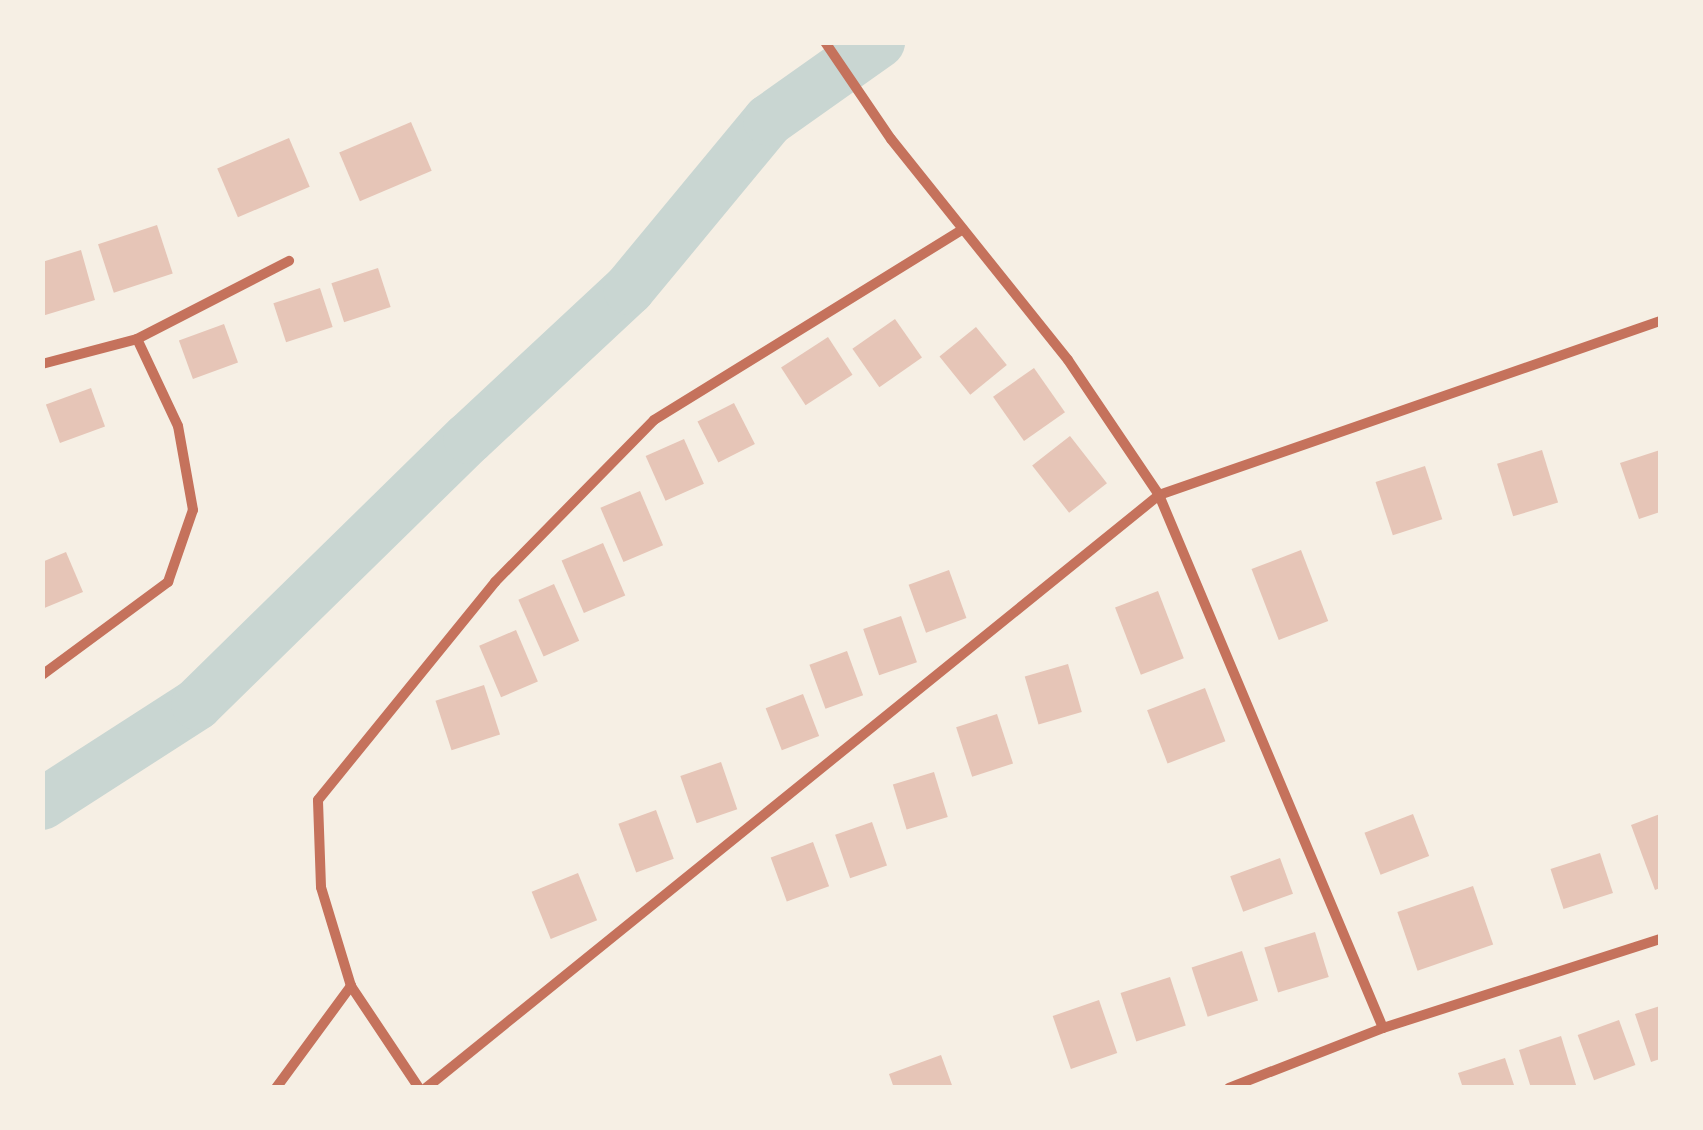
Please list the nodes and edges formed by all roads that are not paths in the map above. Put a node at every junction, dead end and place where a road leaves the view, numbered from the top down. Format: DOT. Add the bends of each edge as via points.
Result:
graph roads {
  1 [pos="825,42"];
  2 [pos="963,229"];
  3 [pos="289,261"];
  4 [pos="1660,321"];
  5 [pos="137,339"];
  6 [pos="42,364"];
  7 [pos="1159,494"];
  8 [pos="42,675"];
  9 [pos="1660,939"];
  10 [pos="351,986"];
  11 [pos="1383,1028"];
  12 [pos="276,1088"];
  13 [pos="422,1088"];
  14 [pos="1229,1088"];
  1 -- 2 [label="street"];
  2 -- 7 [label="street" via="1068,360"];
  2 -- 10 [label="street" via="654,420 495,582 318,800 322,887"];
  3 -- 5 [label="street"];
  4 -- 7 [label="street"];
  5 -- 6 [label="street"];
  5 -- 8 [label="street" via="178,426 193,510 168,582"];
  7 -- 11 [label="street"];
  7 -- 13 [label="street"];
  9 -- 11 [label="street"];
  10 -- 12 [label="street"];
  10 -- 13 [label="street"];
  11 -- 14 [label="street"];
}
